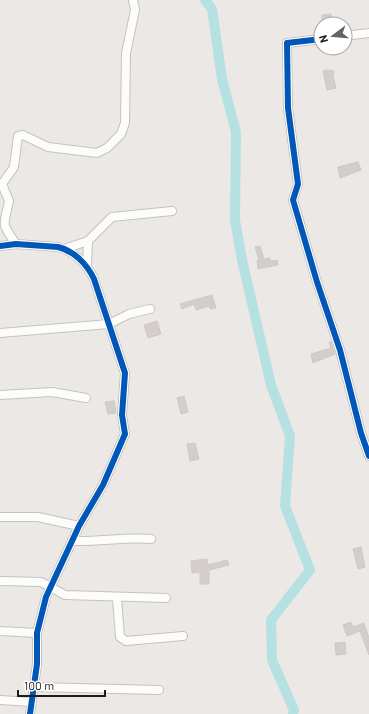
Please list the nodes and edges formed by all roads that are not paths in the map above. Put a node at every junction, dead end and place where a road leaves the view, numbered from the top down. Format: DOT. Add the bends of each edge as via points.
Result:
graph roads {
  1 [pos="133,0"];
  2 [pos="369,33"];
  3 [pos="353,35"];
  4 [pos="313,40"];
  5 [pos="172,211"];
  6 [pos="88,241"];
  7 [pos="16,244"];
  8 [pos="0,246"];
  9 [pos="64,249"];
  10 [pos="87,266"];
  11 [pos="150,309"];
  12 [pos="109,324"];
  13 [pos="0,333"];
  14 [pos="0,395"];
  15 [pos="86,398"];
  16 [pos="369,456"];
  17 [pos="0,517"];
  18 [pos="79,526"];
  19 [pos="151,539"];
  20 [pos="72,541"];
  21 [pos="0,581"];
  22 [pos="50,585"];
  23 [pos="117,598"];
  24 [pos="166,598"];
  25 [pos="0,631"];
  26 [pos="38,633"];
  27 [pos="183,636"];
  28 [pos="34,687"];
  29 [pos="159,690"];
  30 [pos="0,700"];
  31 [pos="31,702"];
  32 [pos="30,714"];
  1 -- 7 [label="street" via="135,10 126,53 125,122 121,134 107,148 97,153 48,147 23,135 18,136 14,167 2,184 8,201 3,224"];
  2 -- 3 [label="street"];
  4 -- 16 [label="street" via="288,43 288,108 298,184 293,200 340,350"];
  5 -- 6 [label="street" via="112,217"];
  6 -- 9 [label="street"];
  6 -- 10 [label="street"];
  7 -- 8 [label="street"];
  7 -- 9 [label="street"];
  9 -- 10 [label="street"];
  10 -- 12 [label="street"];
  11 -- 12 [label="street" via="130,314"];
  12 -- 13 [label="street"];
  12 -- 18 [label="street" via="125,373 122,414 125,434 103,485"];
  14 -- 15 [label="street" via="52,392"];
  17 -- 18 [label="street" via="38,517"];
  18 -- 20 [label="street"];
  19 -- 20 [label="street"];
  20 -- 22 [label="street"];
  21 -- 22 [label="street" via="41,582"];
  22 -- 23 [label="street" via="65,595"];
  22 -- 26 [label="street"];
  23 -- 24 [label="street"];
  23 -- 27 [label="street" via="120,638 126,641"];
  25 -- 26 [label="street"];
  26 -- 28 [label="street"];
  28 -- 29 [label="street"];
  28 -- 31 [label="street"];
  30 -- 31 [label="street"];
  31 -- 32 [label="street"];
}
